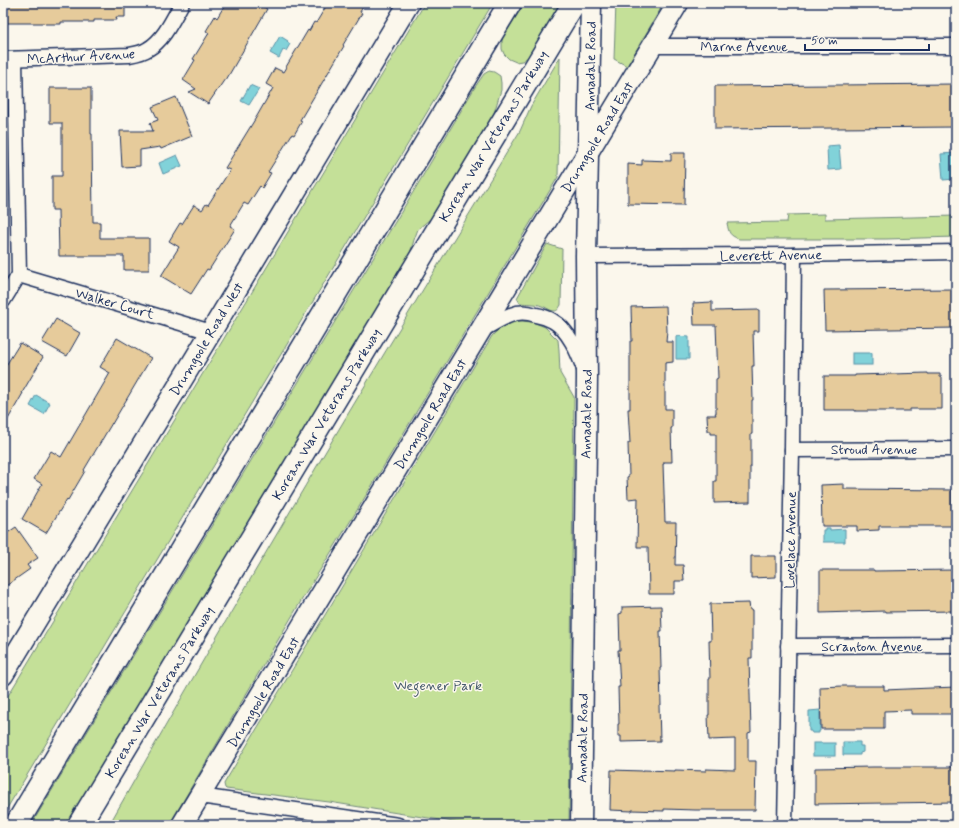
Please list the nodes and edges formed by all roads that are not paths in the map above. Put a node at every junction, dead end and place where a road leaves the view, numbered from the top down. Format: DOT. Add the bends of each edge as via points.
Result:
graph roads {
  1 [pos="182,3"];
  2 [pos="409,3"];
  3 [pos="510,3"];
  4 [pos="574,3"];
  5 [pos="591,3"];
  6 [pos="678,3"];
  7 [pos="652,46"];
  8 [pos="956,46"];
  9 [pos="9,59"];
  10 [pos="588,151"];
  11 [pos="956,252"];
  12 [pos="794,255"];
  13 [pos="586,256"];
  14 [pos="19,275"];
  15 [pos="3,301"];
  16 [pos="479,331"];
  17 [pos="211,332"];
  18 [pos="587,377"];
  19 [pos="956,449"];
  20 [pos="792,450"];
  21 [pos="956,645"];
  22 [pos="788,646"];
  23 [pos="5,669"];
  24 [pos="200,796"];
  25 [pos="16,825"];
  26 [pos="79,825"];
  27 [pos="182,825"];
  28 [pos="398,825"];
  29 [pos="581,825"];
  30 [pos="785,825"];
  1 -- 9 [label="street, McArthur Avenue" via="163,34 147,50 139,53"];
  2 -- 17 [label="main road, Drumgoole Road West"];
  3 -- 25 [label="highway"];
  4 -- 26 [label="highway, Korean War Veterans Parkway"];
  5 -- 10 [label="main road, Annadale Road"];
  6 -- 7 [label="main road, Drumgoole Road East"];
  7 -- 8 [label="street, Marne Avenue"];
  7 -- 10 [label="main road, Drumgoole Road East"];
  9 -- 14 [label="street"];
  10 -- 13 [label="main road, Annadale Road"];
  10 -- 16 [label="main road, Drumgoole Road East"];
  11 -- 12 [label="street, Leverett Avenue"];
  12 -- 13 [label="street, Leverett Avenue"];
  12 -- 20 [label="street, Lovelace Avenue"];
  13 -- 18 [label="main road, Annadale Road"];
  14 -- 15 [label="street"];
  14 -- 17 [label="street, Walker Court"];
  16 -- 18 [label="street" via="519,313 543,316 554,321 565,331"];
  16 -- 24 [label="main road, Drumgoole Road East"];
  17 -- 23 [label="main road, Drumgoole Road West"];
  18 -- 29 [label="main road, Annadale Road"];
  19 -- 20 [label="street, Stroud Avenue"];
  20 -- 22 [label="street, Lovelace Avenue"];
  21 -- 22 [label="street, Scranton Avenue"];
  22 -- 30 [label="street, Lovelace Avenue"];
  24 -- 27 [label="main road, Drumgoole Road East"];
  24 -- 28 [label="street"];
}
